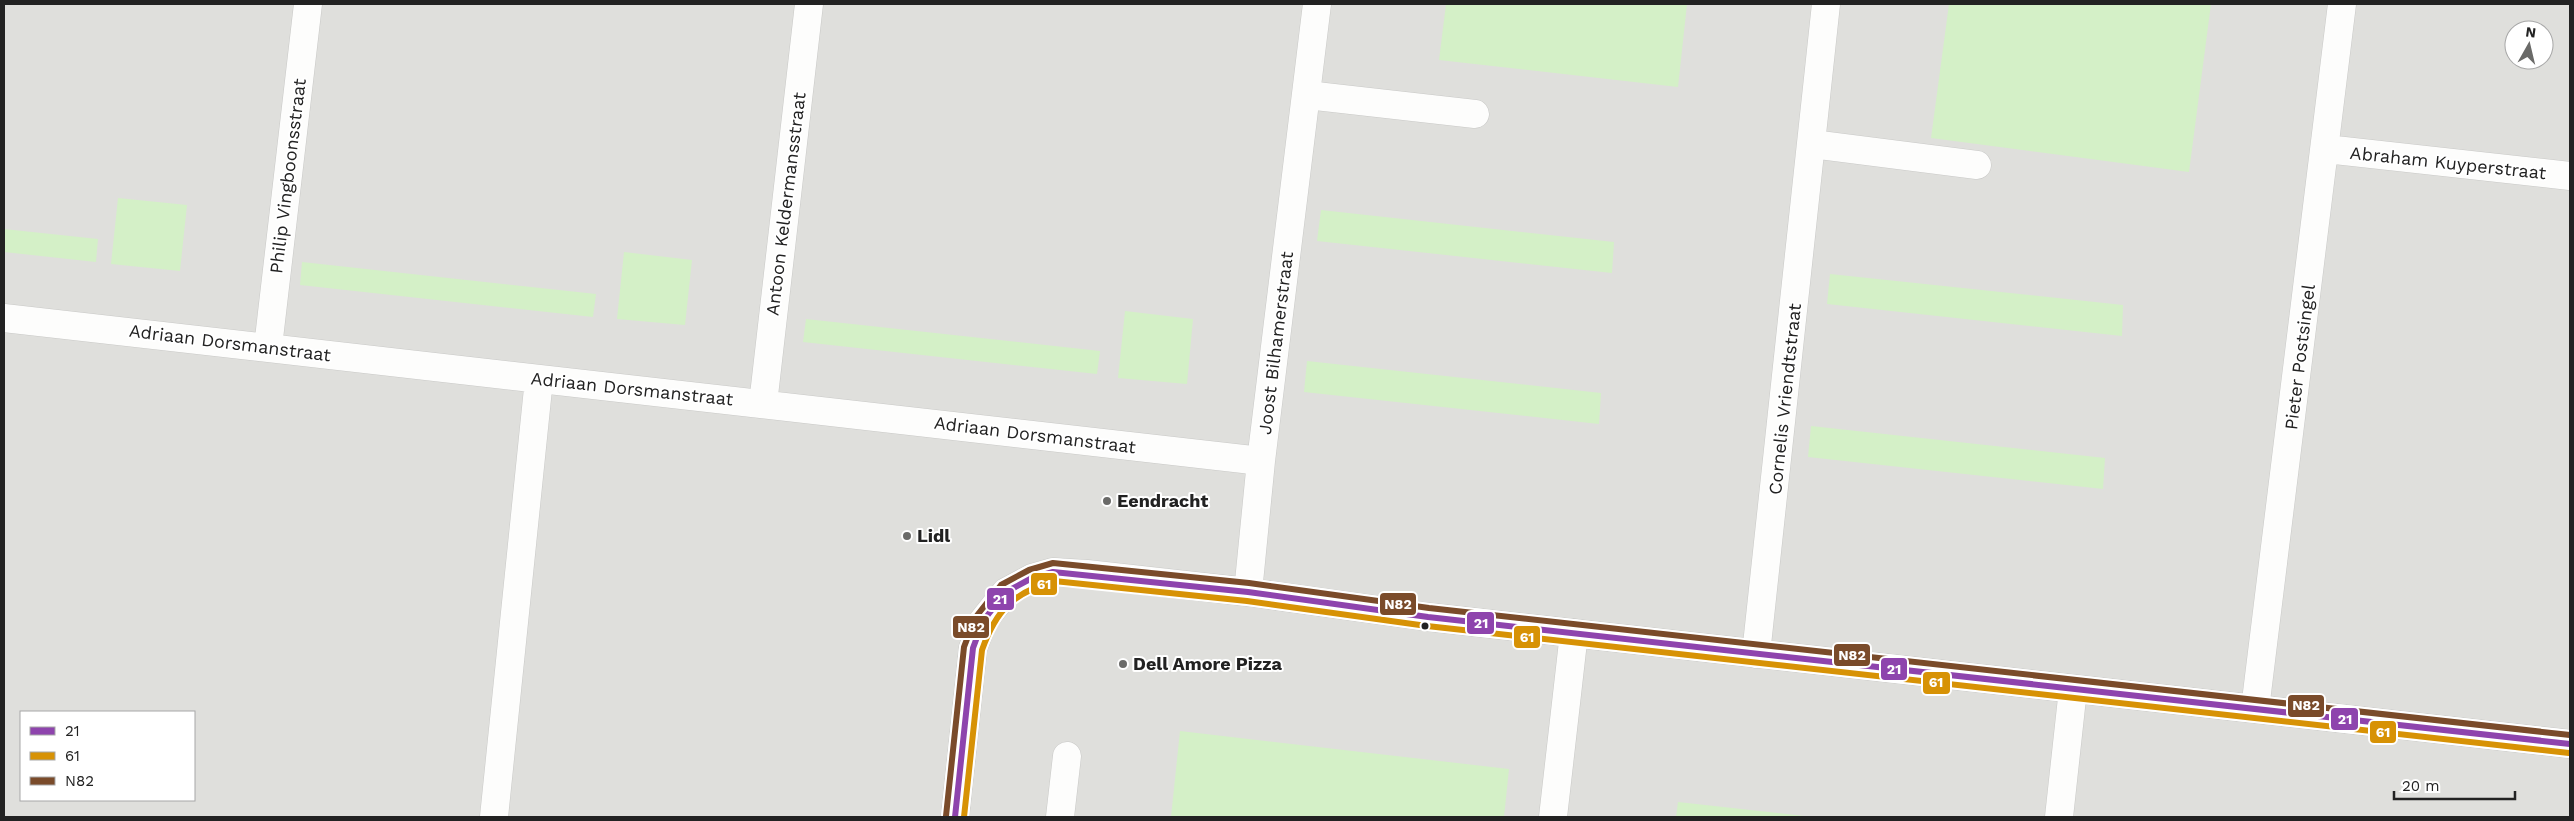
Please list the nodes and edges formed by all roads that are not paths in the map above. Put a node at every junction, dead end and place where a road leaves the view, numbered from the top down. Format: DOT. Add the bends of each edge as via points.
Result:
graph roads {
  1 [pos="308,4"];
  2 [pos="809,4"];
  3 [pos="1317,4"];
  4 [pos="1826,4"];
  5 [pos="2342,4"];
  6 [pos="1307,95"];
  7 [pos="1475,114"];
  8 [pos="1812,144"];
  9 [pos="2326,149"];
  10 [pos="1977,165"];
  11 [pos="2570,176"];
  12 [pos="4,318"];
  13 [pos="268,348"];
  14 [pos="540,379"];
  15 [pos="763,404"];
  16 [pos="1261,461"];
  17 [pos="1248,592"];
  18 [pos="1574,633"];
  19 [pos="1756,654"];
  20 [pos="2073,689"];
  21 [pos="2255,710"];
  22 [pos="2570,744"];
  23 [pos="1067,756"];
  24 [pos="494,817"];
  25 [pos="954,817"];
  26 [pos="1060,817"];
  27 [pos="1554,817"];
  28 [pos="2059,817"];
  1 -- 13 [label="street, Philip Vingboonsstraat"];
  2 -- 15 [label="street, Antoon Keldermansstraat"];
  3 -- 6 [label="street, Joost Bilhamerstraat"];
  4 -- 8 [label="street, Cornelis Vriendtstraat"];
  5 -- 9 [label="street, Pieter Postsingel"];
  6 -- 7 [label="street"];
  6 -- 16 [label="street, Joost Bilhamerstraat"];
  8 -- 10 [label="street"];
  8 -- 19 [label="street, Cornelis Vriendtstraat"];
  9 -- 11 [label="street, Abraham Kuyperstraat"];
  9 -- 21 [label="street, Pieter Postsingel"];
  12 -- 13 [label="street, Adriaan Dorsmanstraat"];
  13 -- 14 [label="street, Adriaan Dorsmanstraat"];
  14 -- 15 [label="street, Adriaan Dorsmanstraat"];
  14 -- 24 [label="street"];
  15 -- 16 [label="street, Adriaan Dorsmanstraat"];
  16 -- 17 [label="street, Joost Bilhamerstraat"];
  17 -- 18 [label="street"];
  17 -- 25 [label="street" via="1053,572 1032,578 1006,592 983,622 973,648"];
  18 -- 19 [label="street"];
  18 -- 27 [label="street"];
  19 -- 20 [label="street"];
  20 -- 21 [label="street"];
  20 -- 28 [label="street"];
  21 -- 22 [label="street"];
  23 -- 26 [label="street"];
}
